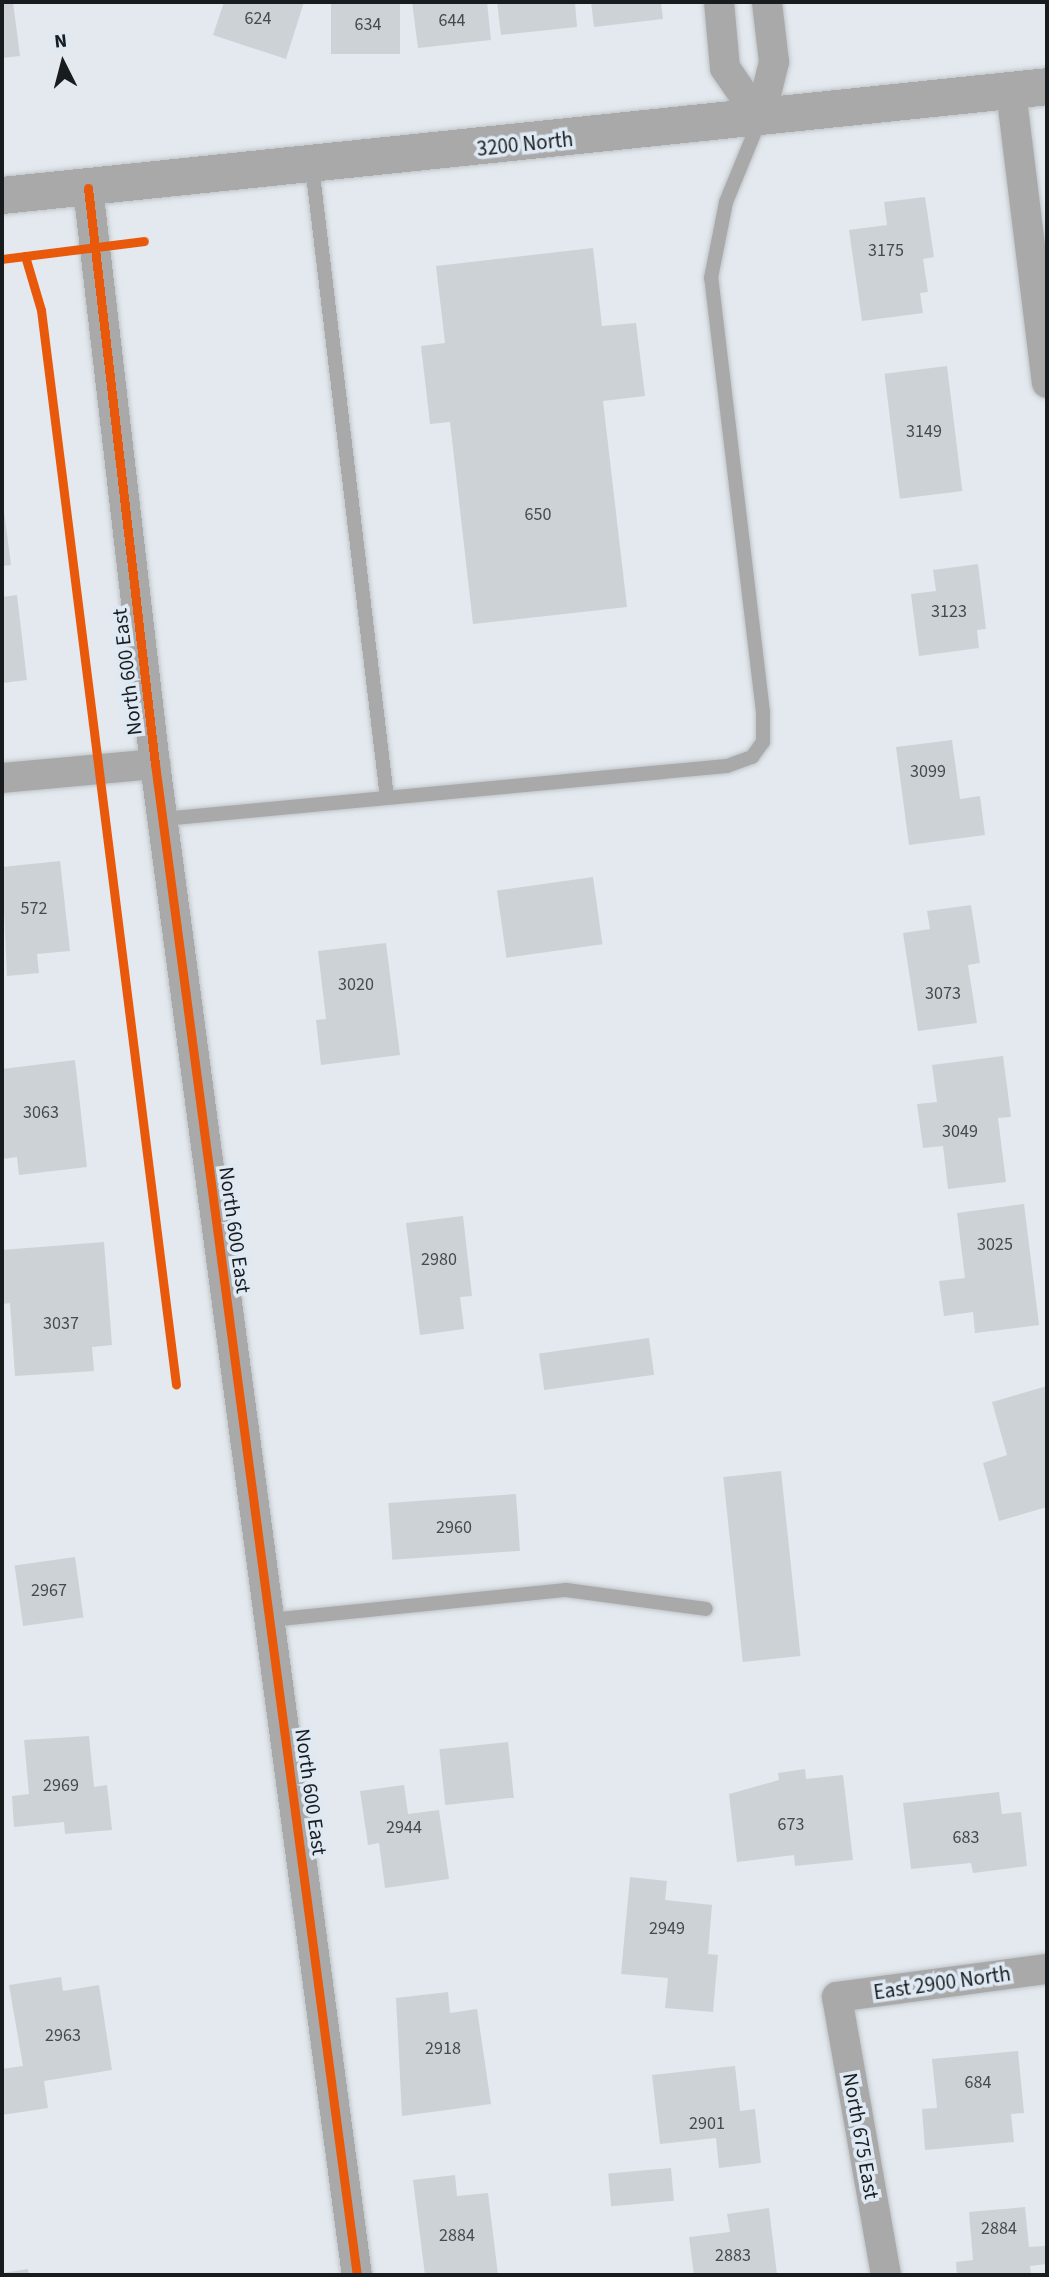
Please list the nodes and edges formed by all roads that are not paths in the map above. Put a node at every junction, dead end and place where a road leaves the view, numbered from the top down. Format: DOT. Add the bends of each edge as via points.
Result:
graph roads {
  1 [pos="719,2"];
  2 [pos="767,2"];
  3 [pos="1047,86"];
  4 [pos="1011,91"];
  5 [pos="760,119"];
  6 [pos="312,166"];
  7 [pos="88,188"];
  8 [pos="2,195"];
  9 [pos="1047,383"];
  10 [pos="155,764"];
  11 [pos="2,778"];
  12 [pos="387,798"];
  13 [pos="163,819"];
  14 [pos="706,1609"];
  15 [pos="270,1620"];
  16 [pos="1047,1969"];
  17 [pos="837,1997"];
  18 [pos="358,2275"];
  19 [pos="886,2275"];
  1 -- 5 [label="street" via="725,68"];
  2 -- 5 [label="street" via="774,62"];
  3 -- 4 [label="street, 3200 North"];
  4 -- 5 [label="street, 3200 North"];
  4 -- 9 [label="street"];
  5 -- 6 [label="street, 3200 North"];
  5 -- 12 [label="lane" via="726,202 711,278 763,742 752,757 727,766"];
  6 -- 7 [label="street, 3200 North"];
  6 -- 12 [label="lane"];
  7 -- 8 [label="street, 3200 North"];
  7 -- 10 [label="street, North 600 East"];
  10 -- 11 [label="street"];
  10 -- 13 [label="street, North 600 East"];
  12 -- 13 [label="lane"];
  13 -- 15 [label="street, North 600 East"];
  14 -- 15 [label="lane" via="566,1590"];
  15 -- 18 [label="street, North 600 East"];
  16 -- 17 [label="street, East 2900 North"];
  17 -- 19 [label="street, North 675 East"];
}
